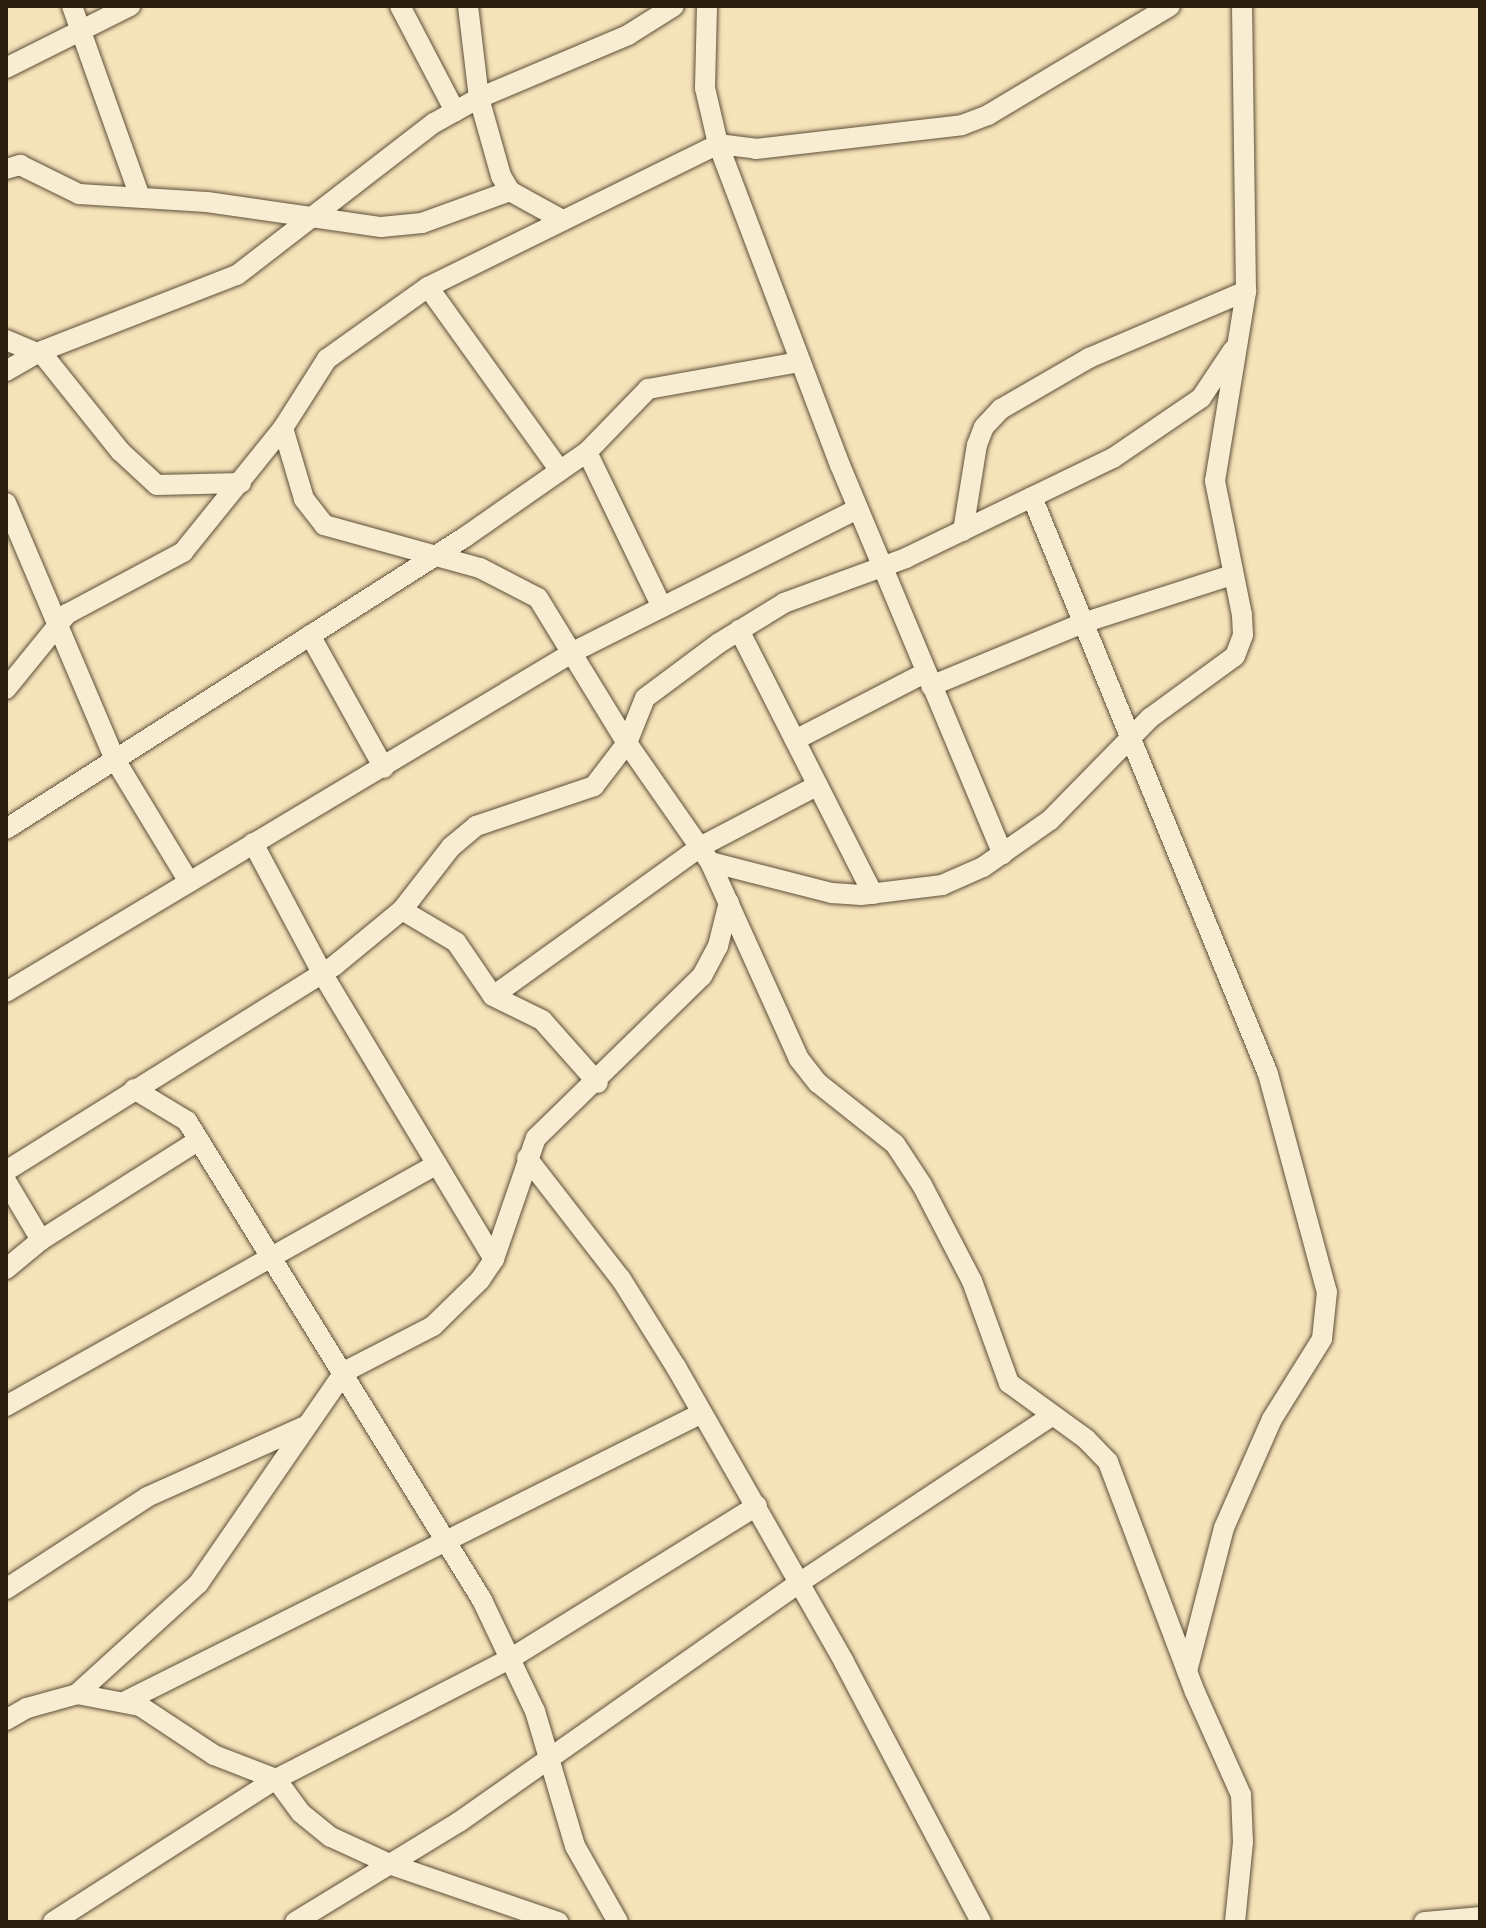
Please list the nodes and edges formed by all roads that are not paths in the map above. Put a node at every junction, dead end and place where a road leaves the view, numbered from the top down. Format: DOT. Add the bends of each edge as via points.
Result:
graph roads {
  1 [pos="72,6"];
  2 [pos="130,6"];
  3 [pos="400,6"];
  4 [pos="468,6"];
  5 [pos="674,6"];
  6 [pos="707,6"];
  7 [pos="1170,6"];
  8 [pos="1242,6"];
  9 [pos="80,30"];
  10 [pos="6,68"];
  11 [pos="479,98"];
  12 [pos="455,111"];
  13 [pos="718,144"];
  14 [pos="6,169"];
  15 [pos="510,191"];
  16 [pos="140,197"];
  17 [pos="313,218"];
  18 [pos="559,218"];
  19 [pos="428,287"];
  20 [pos="1246,291"];
  21 [pos="6,340"];
  22 [pos="1233,350"];
  23 [pos="39,352"];
  24 [pos="799,362"];
  25 [pos="6,371"];
  26 [pos="283,428"];
  27 [pos="587,452"];
  28 [pos="560,471"];
  29 [pos="241,483"];
  30 [pos="1032,497"];
  31 [pos="6,503"];
  32 [pos="857,509"];
  33 [pos="963,531"];
  34 [pos="434,554"];
  35 [pos="881,567"];
  36 [pos="1232,575"];
  37 [pos="662,607"];
  38 [pos="58,621"];
  39 [pos="1083,623"];
  40 [pos="739,630"];
  41 [pos="310,635"];
  42 [pos="575,651"];
  43 [pos="928,680"];
  44 [pos="6,689"];
  45 [pos="1129,738"];
  46 [pos="795,740"];
  47 [pos="627,743"];
  48 [pos="114,758"];
  49 [pos="384,768"];
  50 [pos="818,785"];
  51 [pos="6,829"];
  52 [pos="253,843"];
  53 [pos="705,854"];
  54 [pos="1003,854"];
  55 [pos="189,882"];
  56 [pos="873,894"];
  57 [pos="729,902"];
  58 [pos="402,910"];
  59 [pos="322,973"];
  60 [pos="6,992"];
  61 [pos="493,996"];
  62 [pos="598,1083"];
  63 [pos="134,1089"];
  64 [pos="199,1140"];
  65 [pos="527,1158"];
  66 [pos="437,1164"];
  67 [pos="6,1171"];
  68 [pos="6,1181"];
  69 [pos="41,1240"];
  70 [pos="274,1257"];
  71 [pos="494,1259"];
  72 [pos="6,1269"];
  73 [pos="344,1372"];
  74 [pos="6,1406"];
  75 [pos="702,1413"];
  76 [pos="1051,1416"];
  77 [pos="308,1425"];
  78 [pos="757,1506"];
  79 [pos="446,1538"];
  80 [pos="799,1583"];
  81 [pos="6,1589"];
  82 [pos="513,1657"];
  83 [pos="1187,1671"];
  84 [pos="77,1694"];
  85 [pos="126,1701"];
  86 [pos="6,1720"];
  87 [pos="549,1757"];
  88 [pos="276,1779"];
  89 [pos="392,1865"];
  90 [pos="1480,1917"];
  91 [pos="53,1922"];
  92 [pos="295,1922"];
  93 [pos="558,1922"];
  94 [pos="618,1922"];
  95 [pos="981,1922"];
  96 [pos="1235,1922"];
  97 [pos="1424,1922"];
  1 -- 9 [label="street"];
  2 -- 9 [label="street"];
  3 -- 12 [label="street"];
  4 -- 11 [label="street"];
  5 -- 11 [label="street" via="628,35"];
  6 -- 13 [label="street" via="705,88"];
  7 -- 13 [label="street" via="988,115 962,125 756,149"];
  8 -- 20 [label="street"];
  9 -- 10 [label="street"];
  9 -- 16 [label="street"];
  11 -- 12 [label="street"];
  11 -- 15 [label="street"];
  12 -- 17 [label="street" via="395,148"];
  13 -- 18 [label="street"];
  13 -- 24 [label="street"];
  14 -- 16 [label="street" via="20,165 79,194"];
  15 -- 17 [label="street" via="409,226"];
  15 -- 18 [label="street"];
  16 -- 17 [label="street"];
  17 -- 23 [label="street" via="227,280"];
  18 -- 19 [label="street"];
  19 -- 26 [label="street" via="327,359"];
  19 -- 28 [label="street"];
  20 -- 22 [label="street"];
  20 -- 33 [label="street" via="1089,358 1001,409 984,427 977,445"];
  21 -- 23 [label="street"];
  22 -- 30 [label="street" via="1201,398 1178,418"];
  22 -- 36 [label="street" via="1215,481"];
  23 -- 25 [label="street"];
  23 -- 29 [label="street" via="120,451 157,485"];
  24 -- 27 [label="street" via="648,389"];
  24 -- 32 [label="street"];
  26 -- 29 [label="street"];
  26 -- 34 [label="street" via="304,499 324,525"];
  27 -- 28 [label="street"];
  27 -- 37 [label="street"];
  28 -- 34 [label="street"];
  29 -- 38 [label="street" via="183,552"];
  30 -- 33 [label="street"];
  30 -- 39 [label="street"];
  31 -- 38 [label="street"];
  32 -- 35 [label="street"];
  32 -- 37 [label="street"];
  33 -- 35 [label="street"];
  34 -- 41 [label="street"];
  34 -- 42 [label="street" via="531,592"];
  35 -- 40 [label="street" via="784,603"];
  35 -- 43 [label="street"];
  36 -- 39 [label="street"];
  36 -- 45 [label="street" via="1243,635 1235,656"];
  37 -- 42 [label="street"];
  38 -- 44 [label="street"];
  38 -- 48 [label="street"];
  39 -- 43 [label="street"];
  39 -- 45 [label="street"];
  40 -- 46 [label="street"];
  40 -- 47 [label="street" via="658,683 635,718"];
  41 -- 48 [label="street"];
  41 -- 49 [label="street"];
  42 -- 47 [label="street"];
  42 -- 49 [label="street"];
  43 -- 46 [label="street"];
  43 -- 54 [label="street"];
  45 -- 54 [label="street" via="1050,820"];
  45 -- 83 [label="street" via="1268,1074 1327,1292 1322,1339 1272,1419 1224,1528"];
  46 -- 50 [label="street"];
  47 -- 53 [label="street"];
  47 -- 58 [label="street" via="594,786 476,826 451,847"];
  48 -- 51 [label="street"];
  48 -- 55 [label="street"];
  49 -- 52 [label="street"];
  50 -- 53 [label="street"];
  50 -- 56 [label="street"];
  52 -- 55 [label="street"];
  52 -- 59 [label="street"];
  53 -- 56 [label="street" via="832,893"];
  53 -- 57 [label="street"];
  53 -- 61 [label="street"];
  54 -- 56 [label="street" via="942,885"];
  55 -- 60 [label="street"];
  57 -- 62 [label="street" via="718,946 702,976"];
  57 -- 76 [label="street" via="799,1059 818,1083 875,1125 906,1159 957,1247 1009,1383"];
  58 -- 59 [label="street"];
  58 -- 61 [label="street" via="456,942"];
  59 -- 63 [label="street"];
  59 -- 66 [label="street"];
  61 -- 62 [label="street" via="542,1020"];
  62 -- 65 [label="street" via="536,1138"];
  63 -- 64 [label="street" via="178,1112"];
  63 -- 67 [label="street"];
  64 -- 69 [label="street"];
  64 -- 70 [label="street"];
  65 -- 71 [label="street"];
  65 -- 75 [label="street" via="621,1279"];
  66 -- 70 [label="street"];
  66 -- 71 [label="street"];
  68 -- 69 [label="street"];
  69 -- 72 [label="street"];
  70 -- 73 [label="street"];
  70 -- 74 [label="street"];
  71 -- 73 [label="street" via="454,1309 433,1326"];
  73 -- 77 [label="street"];
  73 -- 79 [label="street"];
  75 -- 78 [label="street"];
  75 -- 79 [label="street"];
  76 -- 80 [label="street"];
  76 -- 83 [label="street" via="1086,1439 1118,1479"];
  77 -- 81 [label="street" via="147,1497"];
  77 -- 84 [label="street" via="182,1604"];
  78 -- 80 [label="street"];
  78 -- 82 [label="street"];
  79 -- 82 [label="street"];
  79 -- 85 [label="street"];
  80 -- 87 [label="street"];
  80 -- 95 [label="street"];
  82 -- 87 [label="street"];
  82 -- 88 [label="street"];
  83 -- 96 [label="street" via="1244,1812"];
  84 -- 85 [label="street"];
  84 -- 86 [label="street" via="27,1708"];
  85 -- 88 [label="street" via="214,1755"];
  87 -- 89 [label="street"];
  87 -- 94 [label="street" via="575,1846"];
  88 -- 89 [label="street" via="301,1813 331,1837"];
  88 -- 91 [label="street"];
  89 -- 92 [label="street"];
  89 -- 93 [label="street"];
  90 -- 97 [label="street"];
}
